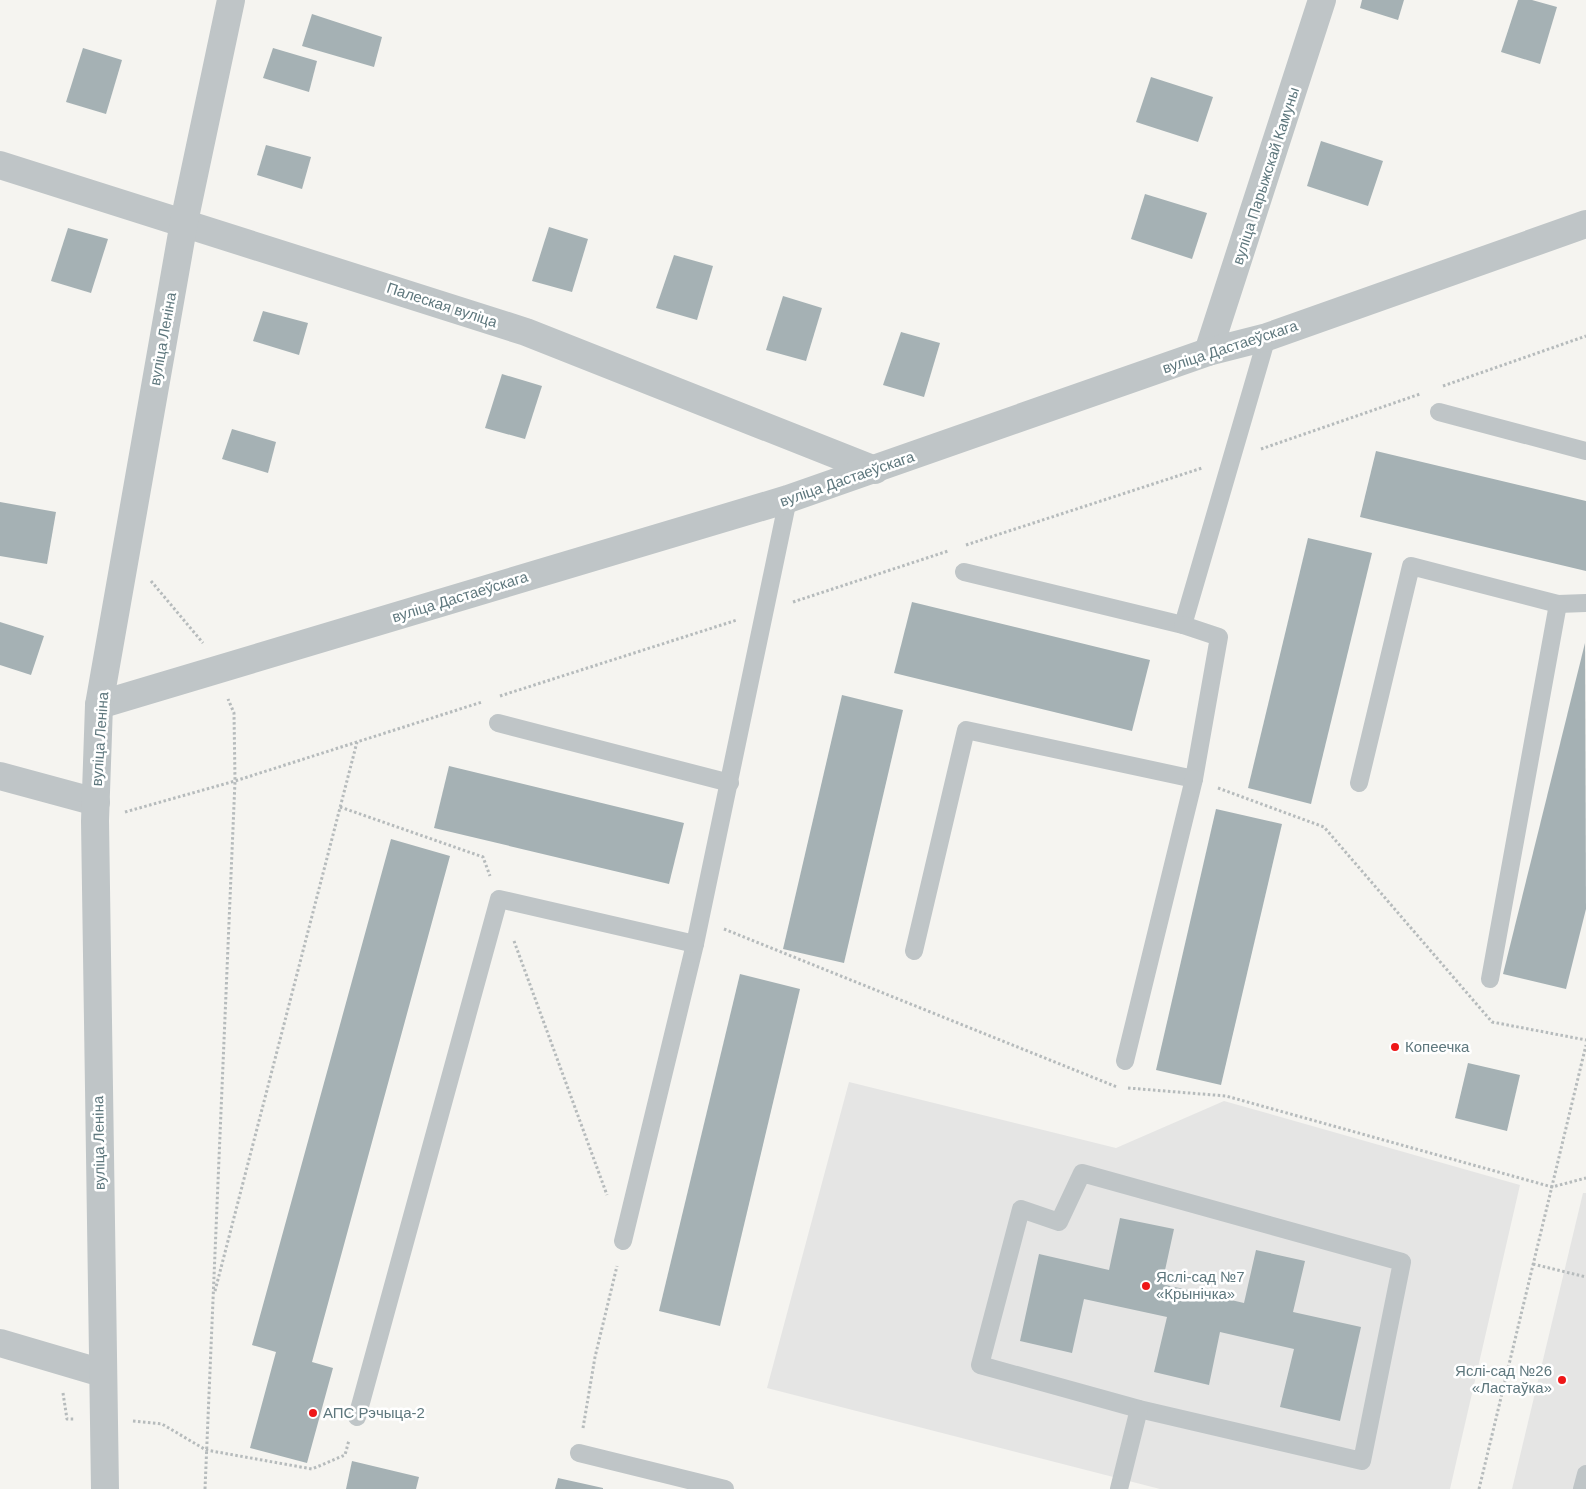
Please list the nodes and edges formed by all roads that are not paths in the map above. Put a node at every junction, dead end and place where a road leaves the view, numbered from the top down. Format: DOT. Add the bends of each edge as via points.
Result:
graph roads {
  1 [pos="231,0"];
  2 [pos="1322,0"];
  3 [pos="0,165"];
  4 [pos="184,222"];
  5 [pos="1586,224"];
  6 [pos="1267,336"];
  7 [pos="1208,352"];
  8 [pos="1439,412"];
  9 [pos="1586,451"];
  10 [pos="875,470"];
  11 [pos="788,499"];
  12 [pos="964,572"];
  13 [pos="1586,603"];
  14 [pos="1558,604"];
  15 [pos="1183,624"];
  16 [pos="99,705"];
  17 [pos="498,723"];
  18 [pos="0,776"];
  19 [pos="1194,779"];
  20 [pos="730,783"];
  21 [pos="1359,783"];
  22 [pos="95,812"];
  23 [pos="695,944"];
  24 [pos="914,952"];
  25 [pos="1490,979"];
  26 [pos="1125,1061"];
  27 [pos="624,1241"];
  28 [pos="0,1343"];
  29 [pos="102,1372"];
  30 [pos="1139,1409"];
  31 [pos="357,1417"];
  32 [pos="579,1453"];
  33 [pos="1586,1474"];
  34 [pos="105,1489"];
  35 [pos="725,1489"];
  36 [pos="1119,1489"];
  37 [pos="1582,1489"];
  1 -- 4 [label="street, вуліца Леніна"];
  2 -- 7 [label="street, вуліца Парыжскай Камуны"];
  3 -- 4 [label="street, Палеская вуліца"];
  4 -- 10 [label="street, Палеская вуліца" via="526,332"];
  4 -- 16 [label="street, вуліца Леніна"];
  5 -- 6 [label="street, вуліца Дастаеўскага"];
  6 -- 7 [label="street, вуліца Дастаеўскага"];
  6 -- 15 [label="lane"];
  7 -- 10 [label="street, вуліца Дастаеўскага"];
  8 -- 9 [label="lane"];
  10 -- 11 [label="street, вуліца Дастаеўскага"];
  11 -- 16 [label="street, вуліца Дастаеўскага"];
  11 -- 20 [label="lane"];
  12 -- 15 [label="lane"];
  13 -- 14 [label="lane"];
  14 -- 21 [label="lane" via="1410,566"];
  14 -- 25 [label="lane"];
  15 -- 19 [label="lane" via="1219,637"];
  16 -- 22 [label="street, вуліца Леніна"];
  17 -- 20 [label="lane"];
  18 -- 22 [label="street"];
  19 -- 24 [label="lane" via="966,730"];
  19 -- 26 [label="lane"];
  20 -- 23 [label="lane"];
  22 -- 29 [label="street, вуліца Леніна"];
  23 -- 27 [label="lane"];
  23 -- 31 [label="lane" via="499,899"];
  28 -- 29 [label="street"];
  29 -- 34 [label="street, вуліца Леніна"];
  30 -- 30 [label="lane" via="980,1365 1021,1209 1060,1222 1082,1173 1402,1262 1362,1461"];
  30 -- 36 [label="lane"];
  32 -- 35 [label="lane"];
  33 -- 37 [label="lane"];
}
